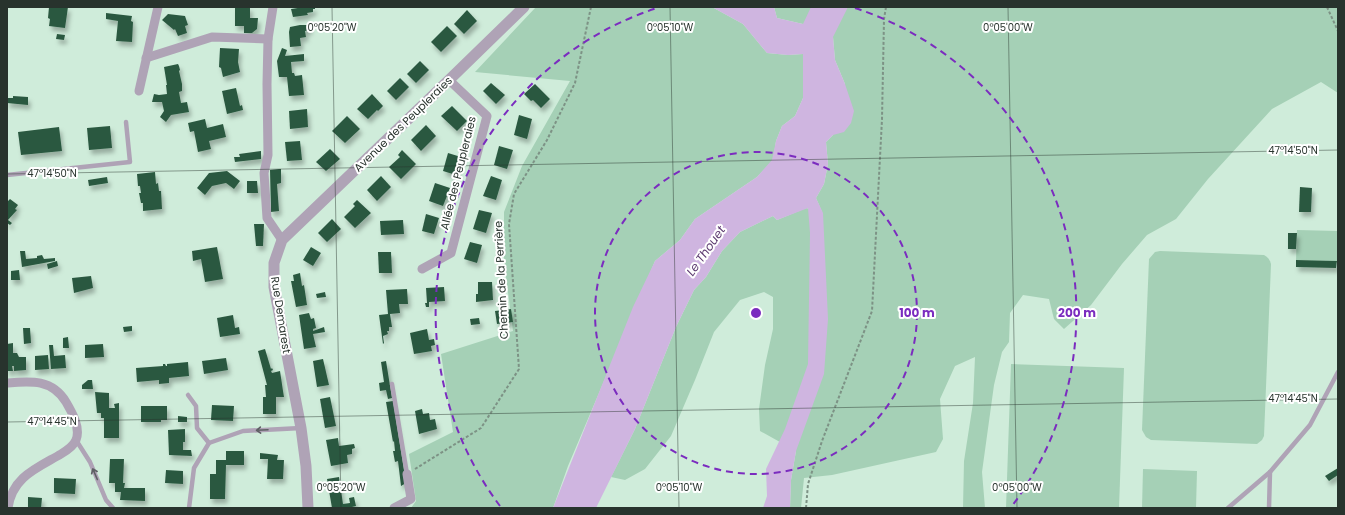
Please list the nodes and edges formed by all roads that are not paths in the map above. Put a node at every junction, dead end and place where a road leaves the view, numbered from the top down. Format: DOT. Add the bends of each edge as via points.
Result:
graph roads {
  1 [pos="158,7"];
  2 [pos="273,7"];
  3 [pos="524,7"];
  4 [pos="268,39"];
  5 [pos="146,58"];
  6 [pos="449,80"];
  7 [pos="139,91"];
  8 [pos="126,122"];
  9 [pos="7,175"];
  10 [pos="282,240"];
  11 [pos="422,269"];
  12 [pos="1338,372"];
  13 [pos="7,383"];
  14 [pos="392,384"];
  15 [pos="188,395"];
  16 [pos="301,428"];
  17 [pos="76,440"];
  18 [pos="209,443"];
  19 [pos="1270,472"];
  20 [pos="407,474"];
  21 [pos="8,508"];
  22 [pos="113,508"];
  23 [pos="189,508"];
  24 [pos="308,508"];
  25 [pos="394,508"];
  26 [pos="1228,508"];
  27 [pos="1269,508"];
  1 -- 5 [label="street"];
  2 -- 4 [label="street"];
  3 -- 6 [label="street, Avenue des Peupleraies"];
  4 -- 5 [label="street" via="212,37"];
  4 -- 10 [label="street" via="268,155 264,173 267,218"];
  5 -- 7 [label="street"];
  6 -- 10 [label="street, Avenue des Peupleraies"];
  6 -- 11 [label="street, Allée des Peupleraies" via="487,116 451,253"];
  8 -- 9 [label="lane" via="130,162"];
  10 -- 16 [label="street, Rue Demarest" via="274,264 274,287"];
  12 -- 19 [label="lane" via="1310,425"];
  13 -- 17 [label="street" via="36,382 54,388 72,413 77,428"];
  14 -- 20 [label="lane"];
  15 -- 18 [label="lane" via="196,406 197,428"];
  16 -- 18 [label="lane, one-way" via="243,431"];
  16 -- 24 [label="street, Rue Demarest"];
  17 -- 21 [label="street" via="66,451 20,480 14,488"];
  22 -- 17 [label="lane, one-way" via="106,500 90,462"];
  18 -- 23 [label="lane" via="194,468"];
  19 -- 26 [label="lane"];
  19 -- 27 [label="lane"];
  20 -- 25 [label="street" via="411,498"];
}
